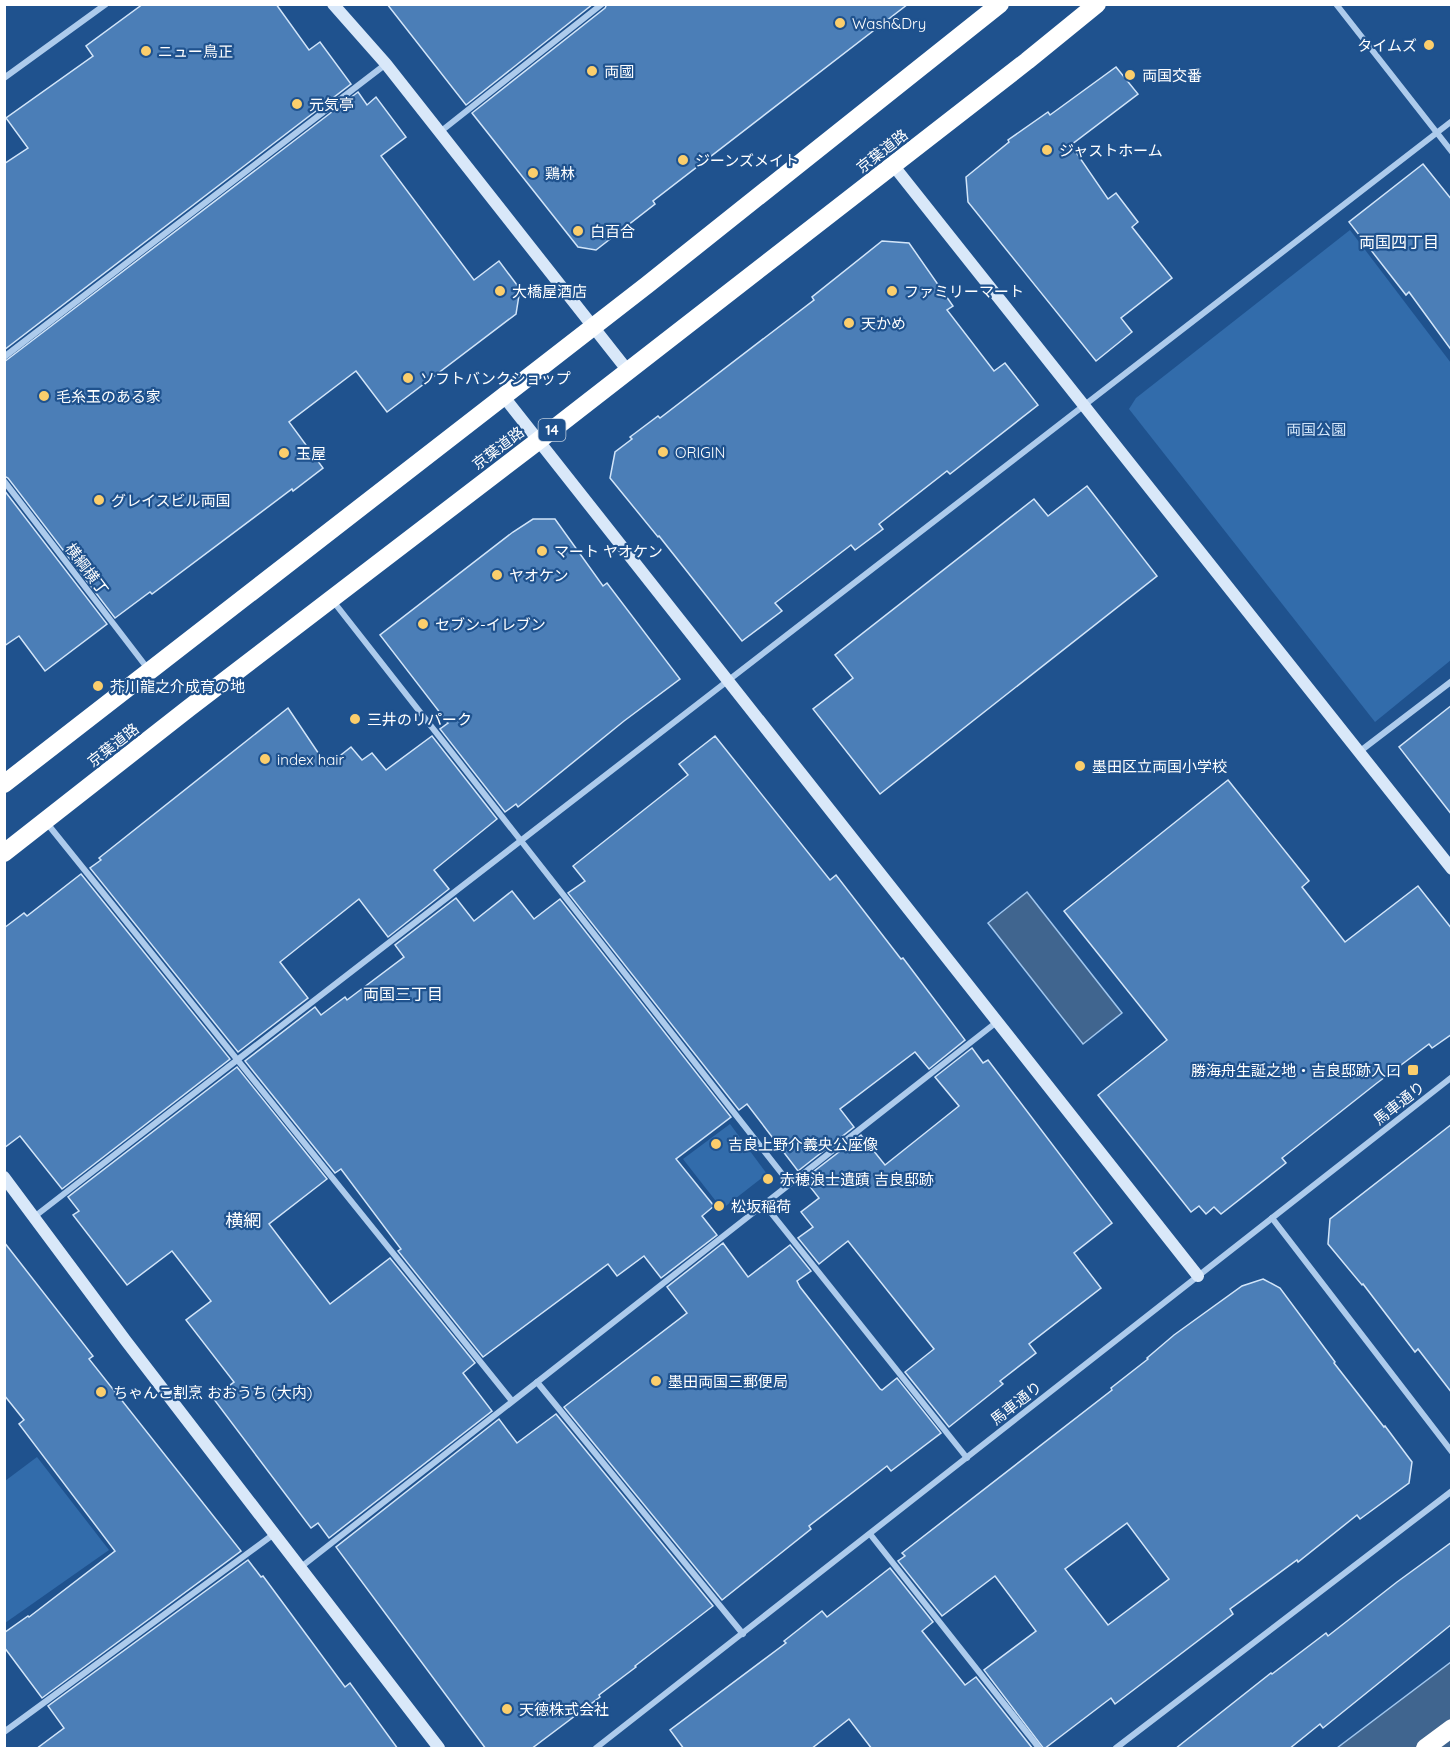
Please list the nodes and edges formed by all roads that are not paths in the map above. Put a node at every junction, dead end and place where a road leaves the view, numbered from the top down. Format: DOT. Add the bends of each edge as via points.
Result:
graph roads {
  1 [pos="106,4"];
  2 [pos="333,4"];
  3 [pos="602,4"];
  4 [pos="1000,4"];
  5 [pos="1097,4"];
  6 [pos="1336,4"];
  7 [pos="386,64"];
  8 [pos="4,78"];
  9 [pos="1452,121"];
  10 [pos="440,132"];
  11 [pos="1437,132"];
  12 [pos="1452,152"];
  13 [pos="893,165"];
  14 [pos="593,328"];
  15 [pos="4,357"];
  16 [pos="628,371"];
  17 [pos="504,397"];
  18 [pos="1084,405"];
  19 [pos="538,441"];
  20 [pos="4,481"];
  21 [pos="331,598"];
  22 [pos="150,672"];
  23 [pos="728,680"];
  24 [pos="1452,681"];
  25 [pos="1359,752"];
  26 [pos="4,784"];
  27 [pos="46,821"];
  28 [pos="521,841"];
  29 [pos="4,853"];
  30 [pos="1452,868"];
  31 [pos="998,1021"];
  32 [pos="238,1060"];
  33 [pos="1452,1077"];
  34 [pos="4,1177"];
  35 [pos="790,1184"];
  36 [pos="764,1204"];
  37 [pos="34,1217"];
  38 [pos="1272,1218"];
  39 [pos="1198,1276"];
  40 [pos="537,1382"];
  41 [pos="512,1401"];
  42 [pos="1452,1452"];
  43 [pos="967,1458"];
  44 [pos="1452,1491"];
  45 [pos="275,1534"];
  46 [pos="870,1534"];
  47 [pos="300,1567"];
  48 [pos="742,1634"];
  49 [pos="1452,1728"];
  50 [pos="4,1732"];
  51 [pos="439,1749"];
  52 [pos="596,1749"];
  53 [pos="1039,1749"];
  54 [pos="1116,1749"];
  55 [pos="1425,1749"];
  1 -- 8 [label="street"];
  2 -- 7 [label="street"];
  3 -- 10 [label="street"];
  4 -- 14 [label="highway"];
  5 -- 13 [label="highway, 京葉道路 / 14"];
  6 -- 11 [label="street"];
  7 -- 10 [label="street"];
  7 -- 15 [label="street"];
  9 -- 11 [label="street"];
  10 -- 14 [label="street"];
  11 -- 12 [label="street"];
  11 -- 18 [label="street"];
  13 -- 16 [label="highway, 京葉道路 / 14"];
  13 -- 18 [label="street"];
  14 -- 16 [label="street"];
  14 -- 17 [label="highway"];
  16 -- 19 [label="highway, 京葉道路 / 14"];
  17 -- 19 [label="street"];
  17 -- 22 [label="highway"];
  18 -- 23 [label="street"];
  18 -- 25 [label="street"];
  19 -- 21 [label="highway, 京葉道路 / 14"];
  19 -- 23 [label="street"];
  20 -- 22 [label="street, 横綱横丁"];
  21 -- 27 [label="highway, 京葉道路 / 14"];
  21 -- 28 [label="street"];
  22 -- 26 [label="highway"];
  23 -- 28 [label="street"];
  23 -- 31 [label="street"];
  24 -- 25 [label="street"];
  25 -- 30 [label="street"];
  27 -- 29 [label="highway, 京葉道路 / 14"];
  27 -- 32 [label="street"];
  28 -- 32 [label="street"];
  28 -- 35 [label="street"];
  31 -- 35 [label="street"];
  31 -- 39 [label="street"];
  32 -- 37 [label="street"];
  32 -- 41 [label="street"];
  33 -- 38 [label="street, 馬車通り"];
  34 -- 37 [label="street"];
  35 -- 36 [label="street"];
  36 -- 40 [label="street"];
  36 -- 43 [label="street"];
  37 -- 45 [label="street"];
  38 -- 39 [label="street, 馬車通り"];
  38 -- 42 [label="street"];
  39 -- 43 [label="street, 馬車通り"];
  40 -- 41 [label="street"];
  40 -- 48 [label="street"];
  41 -- 47 [label="street"];
  43 -- 46 [label="street, 馬車通り"];
  44 -- 54 [label="street"];
  45 -- 47 [label="street"];
  45 -- 50 [label="street"];
  46 -- 48 [label="street, 馬車通り"];
  46 -- 53 [label="street"];
  47 -- 51 [label="street"];
  48 -- 52 [label="street, 馬車通り"];
  49 -- 55 [label="highway"];
}
